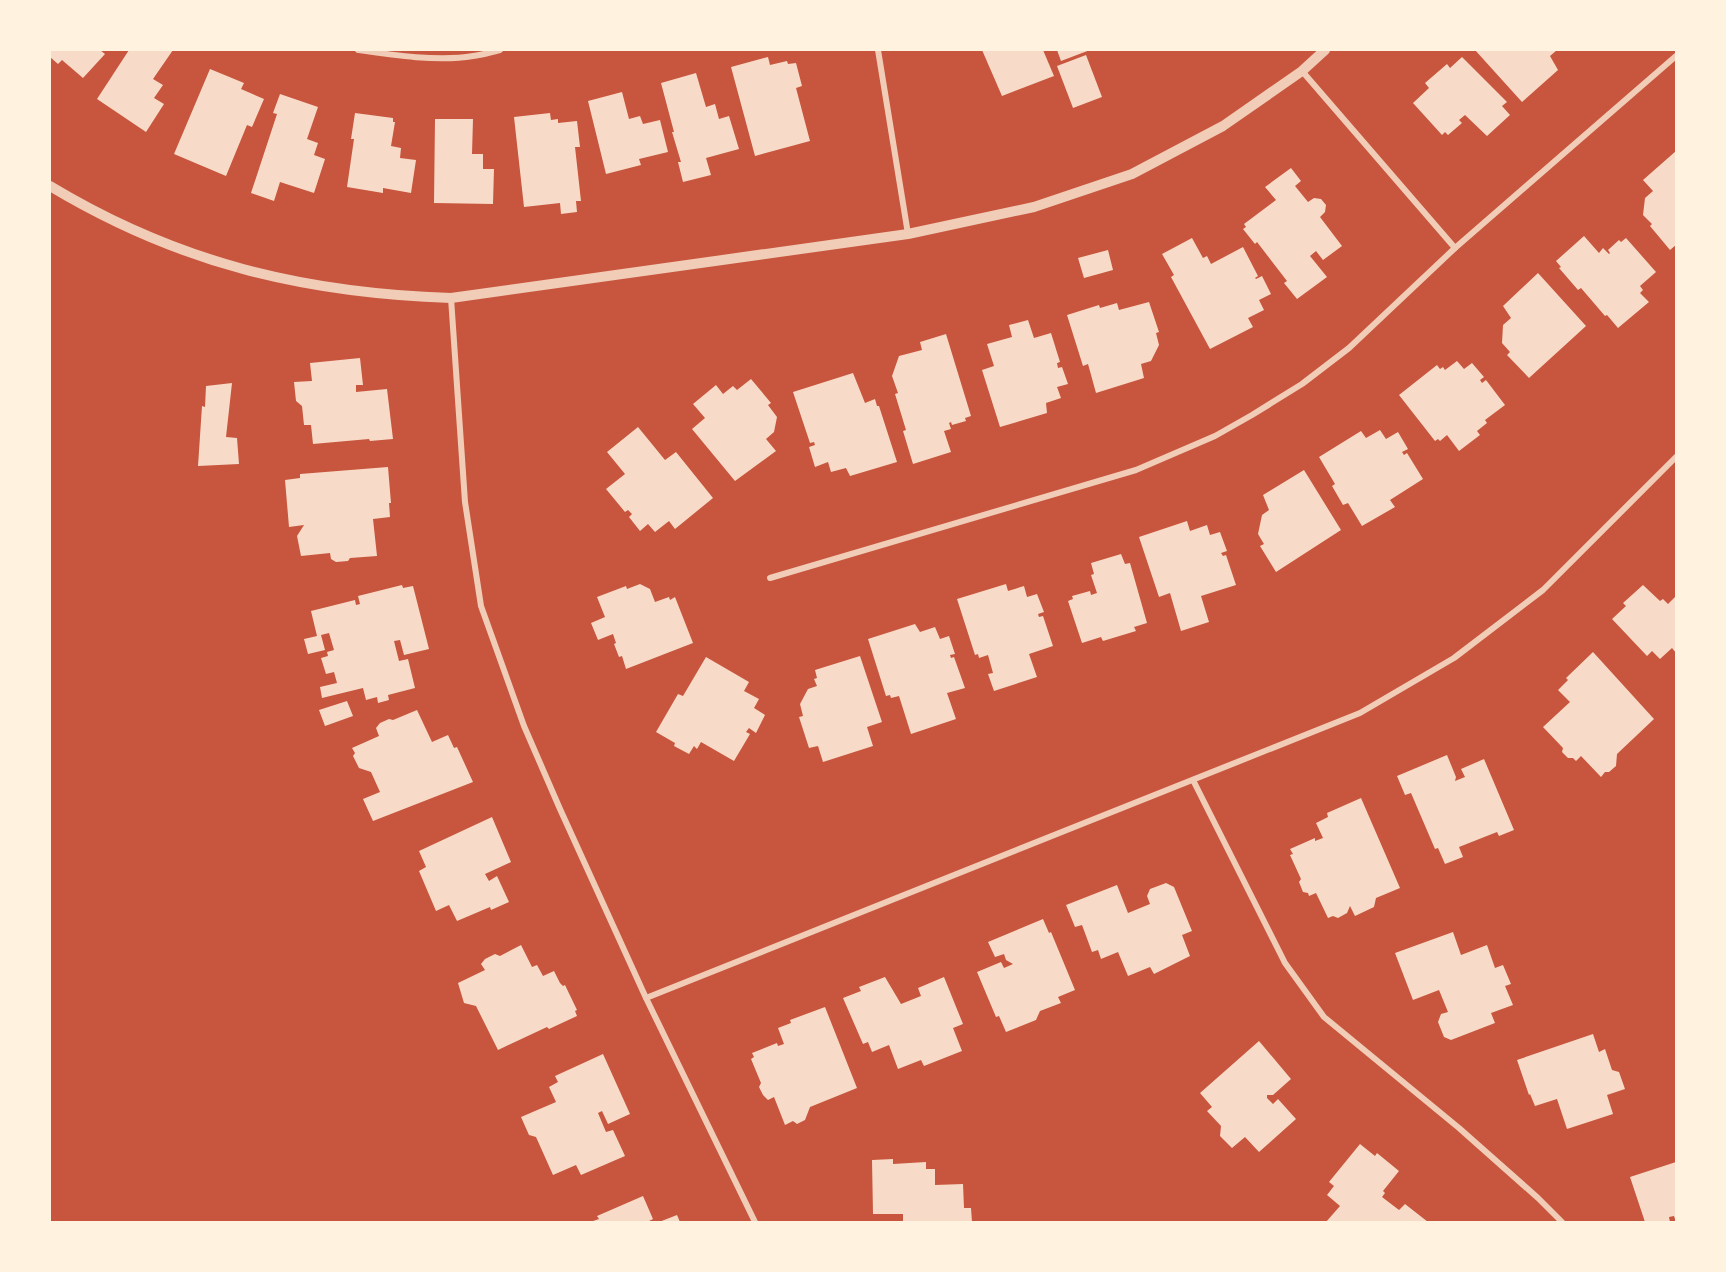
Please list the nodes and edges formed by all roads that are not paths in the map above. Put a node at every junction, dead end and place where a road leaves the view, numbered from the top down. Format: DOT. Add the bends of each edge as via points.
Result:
graph roads {
  1 [pos="357,50"];
  2 [pos="500,50"];
  3 [pos="878,50"];
  4 [pos="1325,50"];
  5 [pos="1677,56"];
  6 [pos="1302,70"];
  7 [pos="50,186"];
  8 [pos="908,234"];
  9 [pos="1455,248"];
  10 [pos="451,298"];
  11 [pos="1677,457"];
  12 [pos="770,578"];
  13 [pos="1193,780"];
  14 [pos="646,998"];
  15 [pos="755,1222"];
  16 [pos="1562,1222"];
  1 -- 2 [label="street" via="472,57"];
  3 -- 8 [label="street"];
  4 -- 6 [label="street"];
  5 -- 9 [label="street"];
  6 -- 8 [label="street" via="1223,126 1132,174 1034,207"];
  6 -- 9 [label="street"];
  7 -- 10 [label="street" via="124,226 230,266 339,290"];
  8 -- 10 [label="street"];
  9 -- 12 [label="street" via="1349,348 1302,384 1215,436 1136,470"];
  10 -- 14 [label="street" via="465,502 481,606 524,726"];
  11 -- 13 [label="street" via="1543,590 1454,658 1360,713"];
  13 -- 14 [label="street"];
  13 -- 16 [label="street" via="1285,963 1324,1017 1459,1128"];
  14 -- 15 [label="street"];
}
